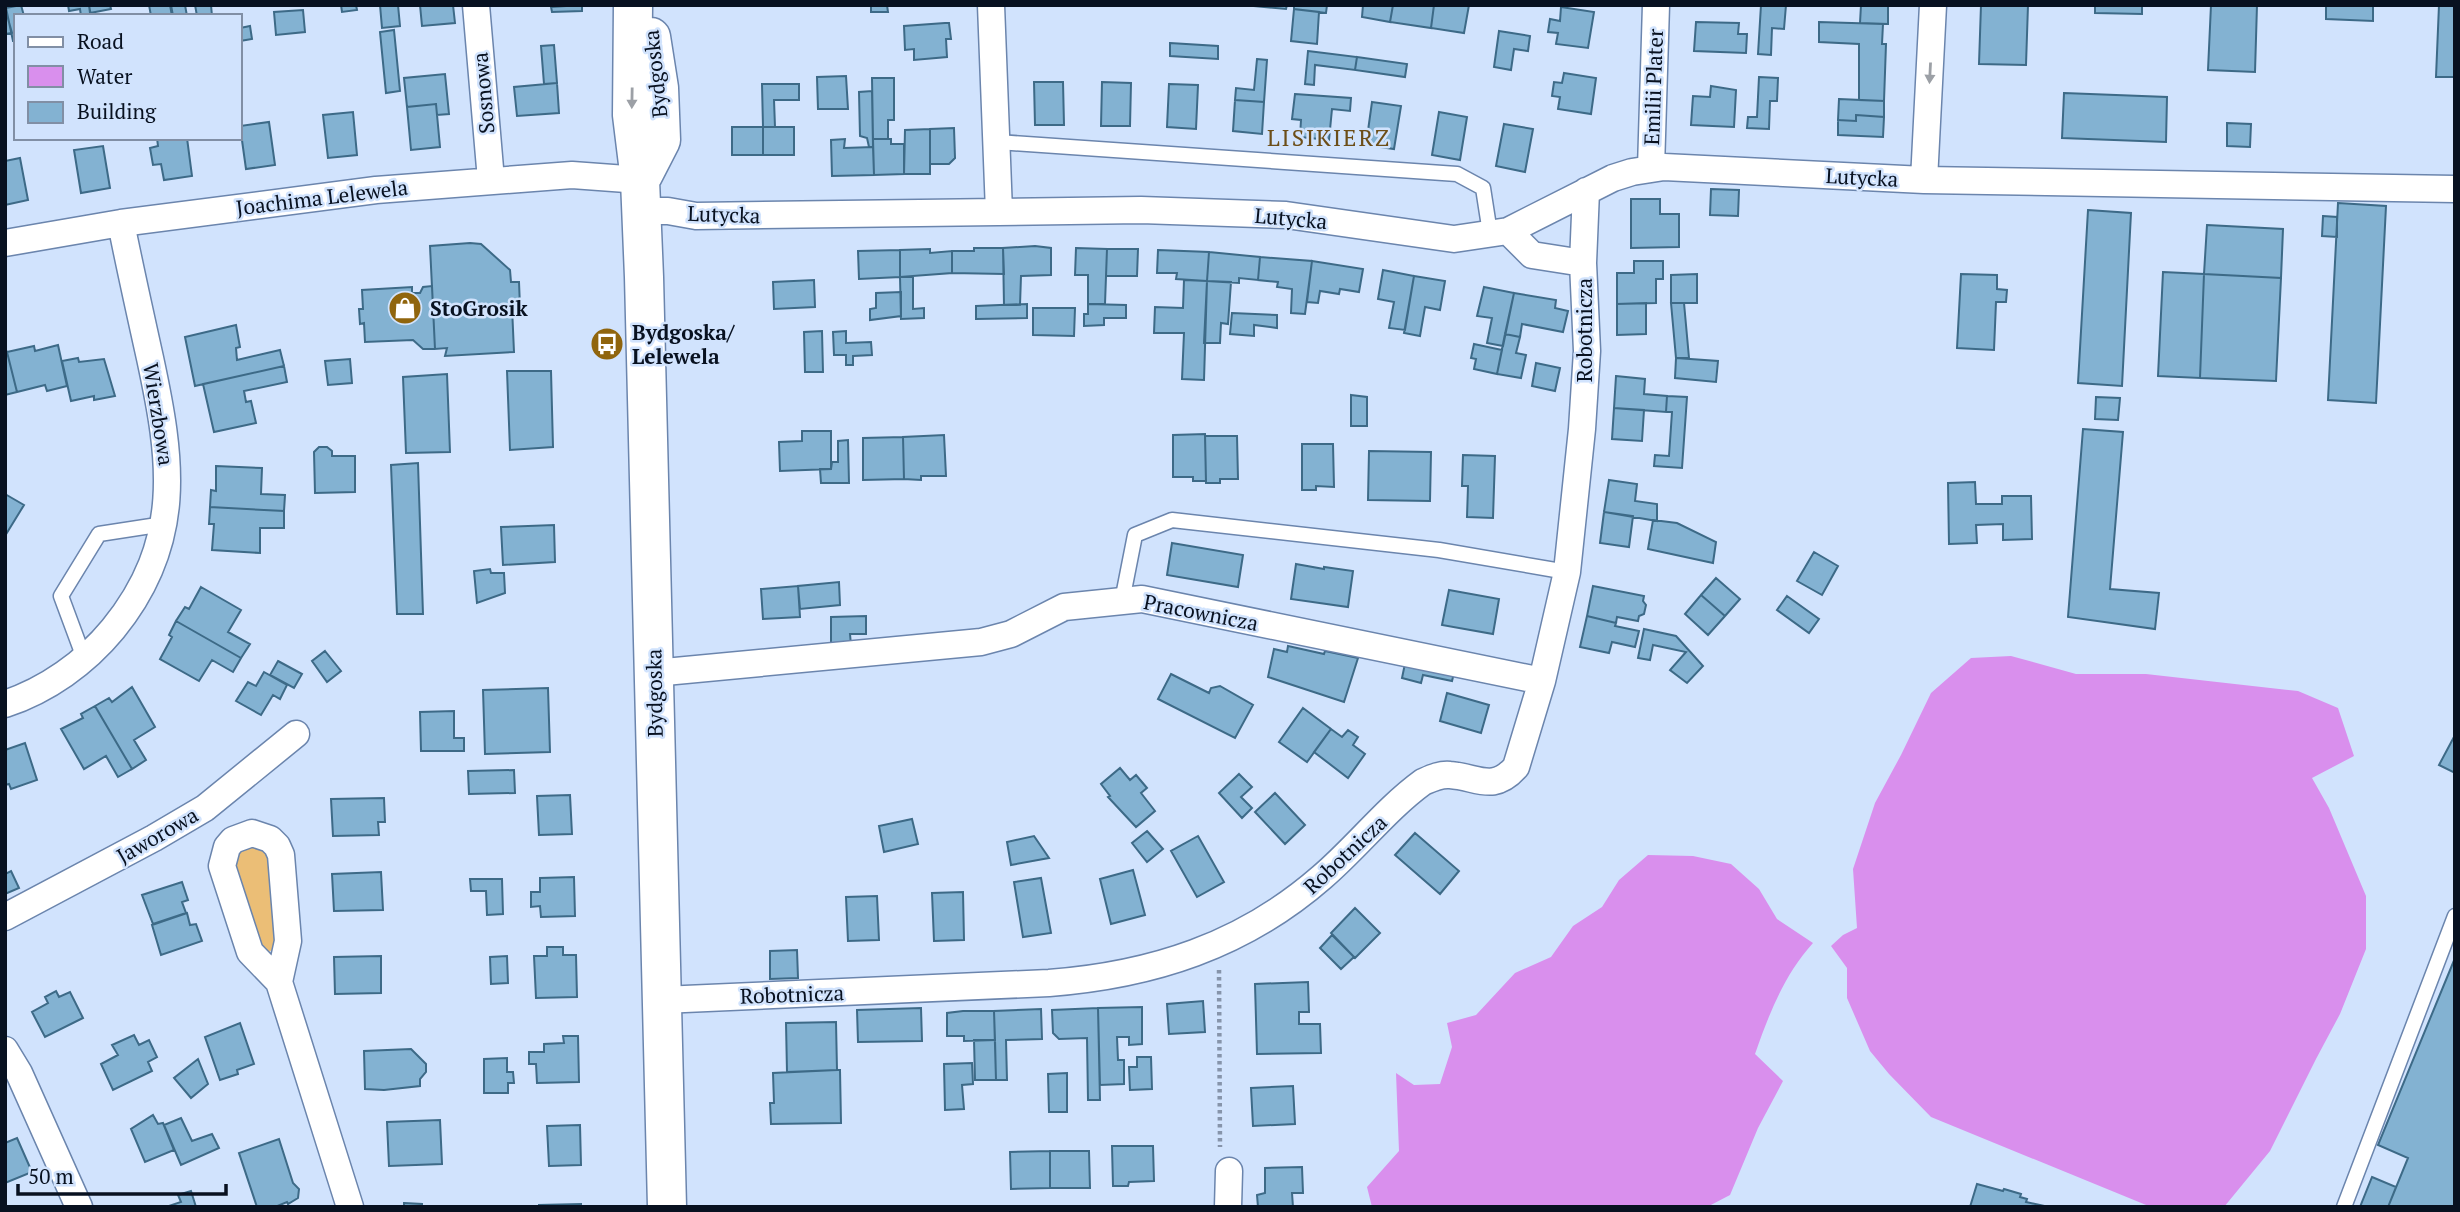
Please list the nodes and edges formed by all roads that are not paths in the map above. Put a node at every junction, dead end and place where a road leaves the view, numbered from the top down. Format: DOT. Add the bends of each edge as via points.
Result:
graph roads {
  1 [pos="476,5"];
  2 [pos="633,5"];
  3 [pos="647,5"];
  4 [pos="991,5"];
  5 [pos="1656,5"];
  6 [pos="1933,5"];
  7 [pos="998,142"];
  8 [pos="1651,168"];
  9 [pos="491,180"];
  10 [pos="1924,180"];
  11 [pos="2455,190"];
  12 [pos="1586,191"];
  13 [pos="641,195"];
  14 [pos="999,212"];
  15 [pos="121,223"];
  16 [pos="1499,232"];
  17 [pos="5,243"];
  18 [pos="1583,263"];
  19 [pos="164,524"];
  20 [pos="1567,572"];
  21 [pos="1122,601"];
  22 [pos="84,658"];
  23 [pos="654,673"];
  24 [pos="1542,681"];
  25 [pos="5,704"];
  26 [pos="296,734"];
  27 [pos="2455,916"];
  28 [pos="5,917"];
  29 [pos="279,982"];
  30 [pos="662,1000"];
  31 [pos="5,1050"];
  32 [pos="1229,1171"];
  33 [pos="79,1207"];
  34 [pos="350,1207"];
  35 [pos="667,1207"];
  36 [pos="1228,1207"];
  37 [pos="2344,1207"];
  1 -- 9 [label="street, Sosnowa"];
  2 -- 13 [label="street, Bydgoska, one-way" via="632,115"];
  3 -- 13 [label="street, Bydgoska" via="661,140"];
  4 -- 7 [label="street"];
  5 -- 8 [label="street, Emilii Plater"];
  6 -- 10 [label="street, Lutycka, one-way"];
  7 -- 14 [label="street"];
  7 -- 16 [label="lane" via="1457,174 1483,188"];
  8 -- 10 [label="street, Lutycka"];
  8 -- 12 [label="street, Lutycka"];
  9 -- 13 [label="street, Joachima Lelewela" via="588,175"];
  9 -- 15 [label="street, Joachima Lelewela" via="332,194"];
  10 -- 11 [label="street, Lutycka"];
  12 -- 16 [label="street, Lutycka"];
  12 -- 18 [label="street, Robotnicza"];
  13 -- 14 [label="street, Lutycka" via="668,211 696,216"];
  13 -- 23 [label="street, Bydgoska"];
  14 -- 16 [label="street, Lutycka" via="1141,209 1286,215 1454,239"];
  15 -- 17 [label="street, Joachima Lelewela"];
  15 -- 19 [label="street, Wierzbowa" via="166,440 169,480"];
  16 -- 18 [label="street, Robotnicza" via="1532,255"];
  18 -- 20 [label="street, Robotnicza" via="1587,351"];
  19 -- 22 [label="street, Wierzbowa" via="138,594 110,633"];
  19 -- 22 [label="lane" via="99,534 61,596"];
  20 -- 21 [label="lane" via="1439,550 1172,520 1135,535"];
  20 -- 24 [label="street, Robotnicza"];
  21 -- 23 [label="street, Pracownicza" via="1064,607 1011,634 981,642"];
  21 -- 24 [label="street, Pracownicza" via="1142,599"];
  22 -- 25 [label="street, Wierzbowa" via="46,685"];
  23 -- 30 [label="street, Bydgoska"];
  24 -- 30 [label="street, Robotnicza" via="1516,766 1509,774 1482,783 1451,775 1423,782 1296,899 1234,937 1162,965 1089,980"];
  26 -- 28 [label="street, Jaworowa" via="205,808"];
  27 -- 37 [label="lane"];
  29 -- 29 [label="street" via="250,952 222,866 227,847 251,833 277,846 281,855 288,941"];
  29 -- 34 [label="street"];
  30 -- 35 [label="street, Bydgoska"];
  31 -- 33 [label="street"];
  32 -- 36 [label="street"];
}
